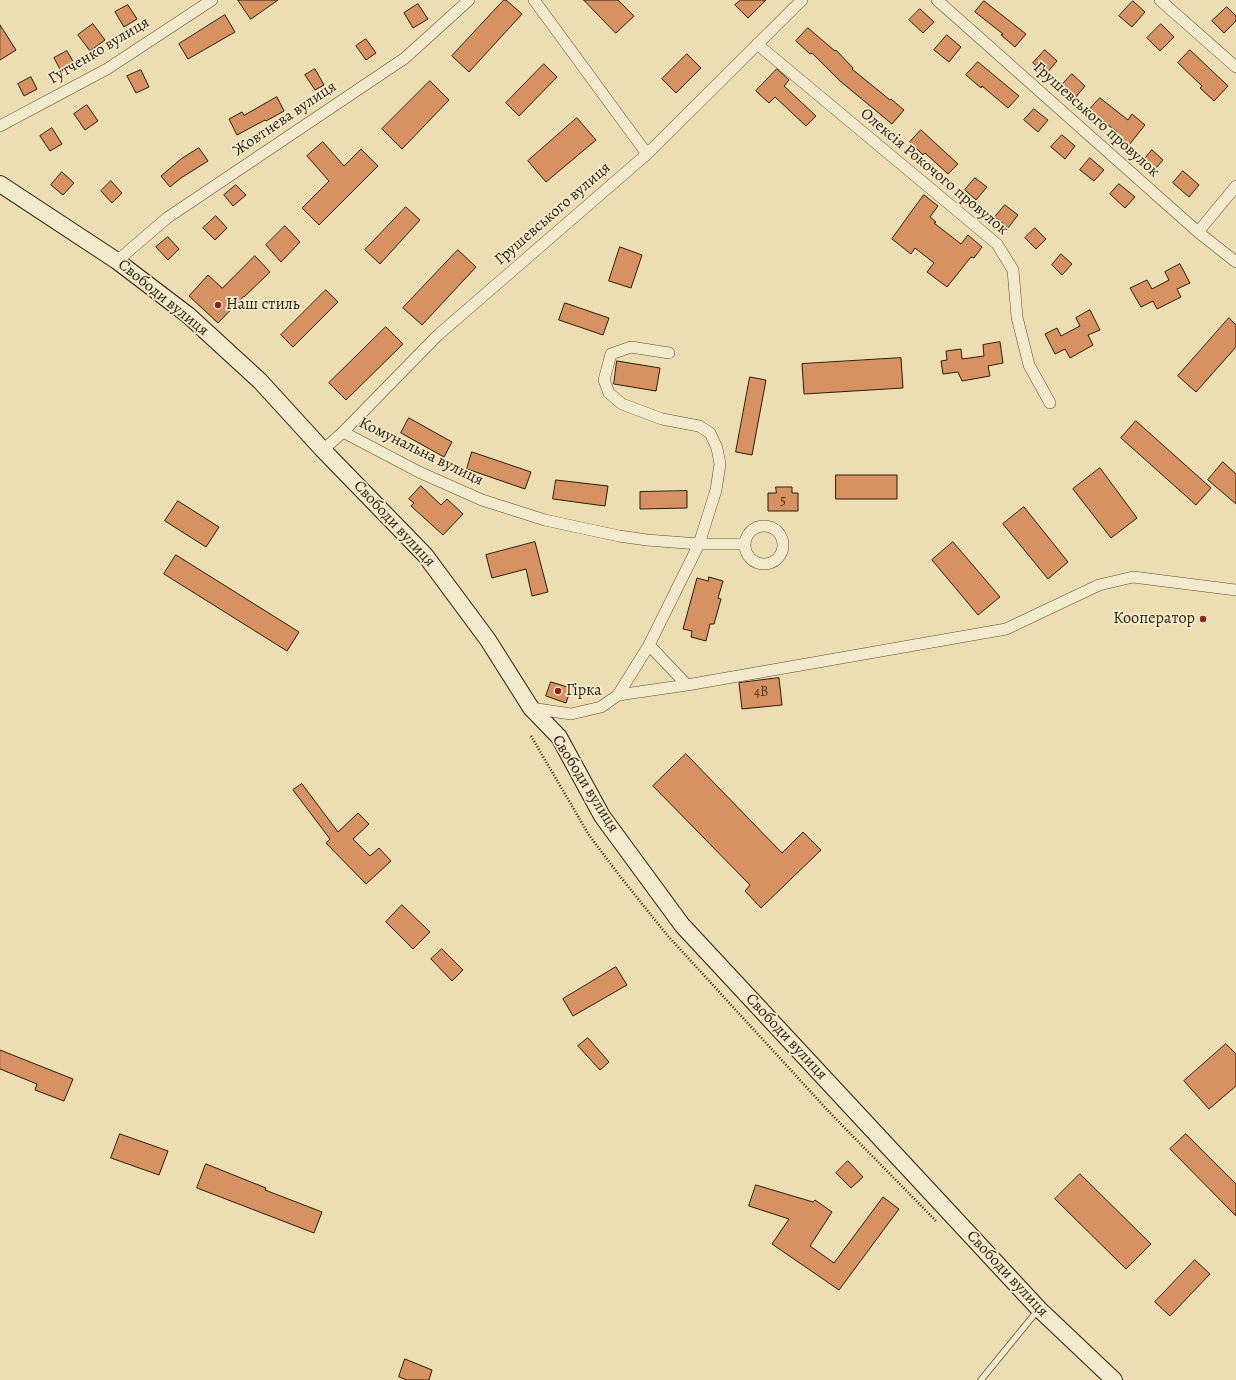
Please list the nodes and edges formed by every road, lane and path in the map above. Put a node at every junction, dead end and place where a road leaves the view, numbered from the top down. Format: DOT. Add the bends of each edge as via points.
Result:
graph roads {
  1 [pos="212,0"];
  2 [pos="469,0"];
  3 [pos="534,0"];
  4 [pos="802,0"];
  5 [pos="937,0"];
  6 [pos="1160,0"];
  7 [pos="757,44"];
  8 [pos="1236,67"];
  9 [pos="0,126"];
  10 [pos="647,154"];
  11 [pos="0,184"];
  12 [pos="1236,186"];
  13 [pos="1198,232"];
  14 [pos="117,261"];
  15 [pos="1236,262"];
  16 [pos="669,353"];
  17 [pos="1050,403"];
  18 [pos="343,432"];
  19 [pos="323,450"];
  20 [pos="699,544"];
  21 [pos="745,544"];
  22 [pos="1236,590"];
  23 [pos="649,645"];
  24 [pos="687,685"];
  25 [pos="618,695"];
  26 [pos="531,708"];
  27 [pos="1040,1309"];
  28 [pos="985,1379"];
  29 [pos="1114,1380"];
  1 -- 9 [label="street, Гутченко вулиця" via="106,69"];
  2 -- 14 [label="street, Жовтнева вулиця" via="405,58 167,218"];
  3 -- 10 [label="street"];
  4 -- 7 [label="street, Грушевського вулиця"];
  5 -- 13 [label="street, Грушевського провулок"];
  6 -- 8 [label="street"];
  7 -- 10 [label="street, Грушевського вулиця"];
  7 -- 17 [label="street, Олексія Рокочого провулок" via="997,244 1014,270 1018,317 1029,365"];
  10 -- 18 [label="street, Грушевського вулиця" via="438,335"];
  11 -- 14 [label="main road, Свободи вулиця"];
  12 -- 13 [label="street"];
  13 -- 15 [label="street, Грушевського провулок"];
  14 -- 19 [label="main road, Свободи вулиця" via="194,320 260,381"];
  16 -- 20 [label="street" via="632,347 611,354 604,380 609,393 622,404 662,419 699,426 710,433 717,448 720,464 716,490"];
  18 -- 19 [label="street, Грушевського вулиця"];
  18 -- 20 [label="street, Комунальна вулиця" via="419,472 482,500 545,520 647,540"];
  19 -- 26 [label="main road, Свободи вулиця" via="425,554 488,640"];
  20 -- 21 [label="street, Комунальна вулиця"];
  20 -- 23 [label="street"];
  22 -- 24 [label="street" via="1133,577 1099,585 1006,629"];
  23 -- 24 [label="street"];
  23 -- 25 [label="street"];
  24 -- 25 [label="street"];
  25 -- 26 [label="street" via="601,707 571,714"];
  26 -- 27 [label="main road, Свободи вулиця" via="558,737 602,816 682,925"];
  27 -- 28 [label="lane"];
  27 -- 29 [label="main road, Свободи вулиця"];
}
